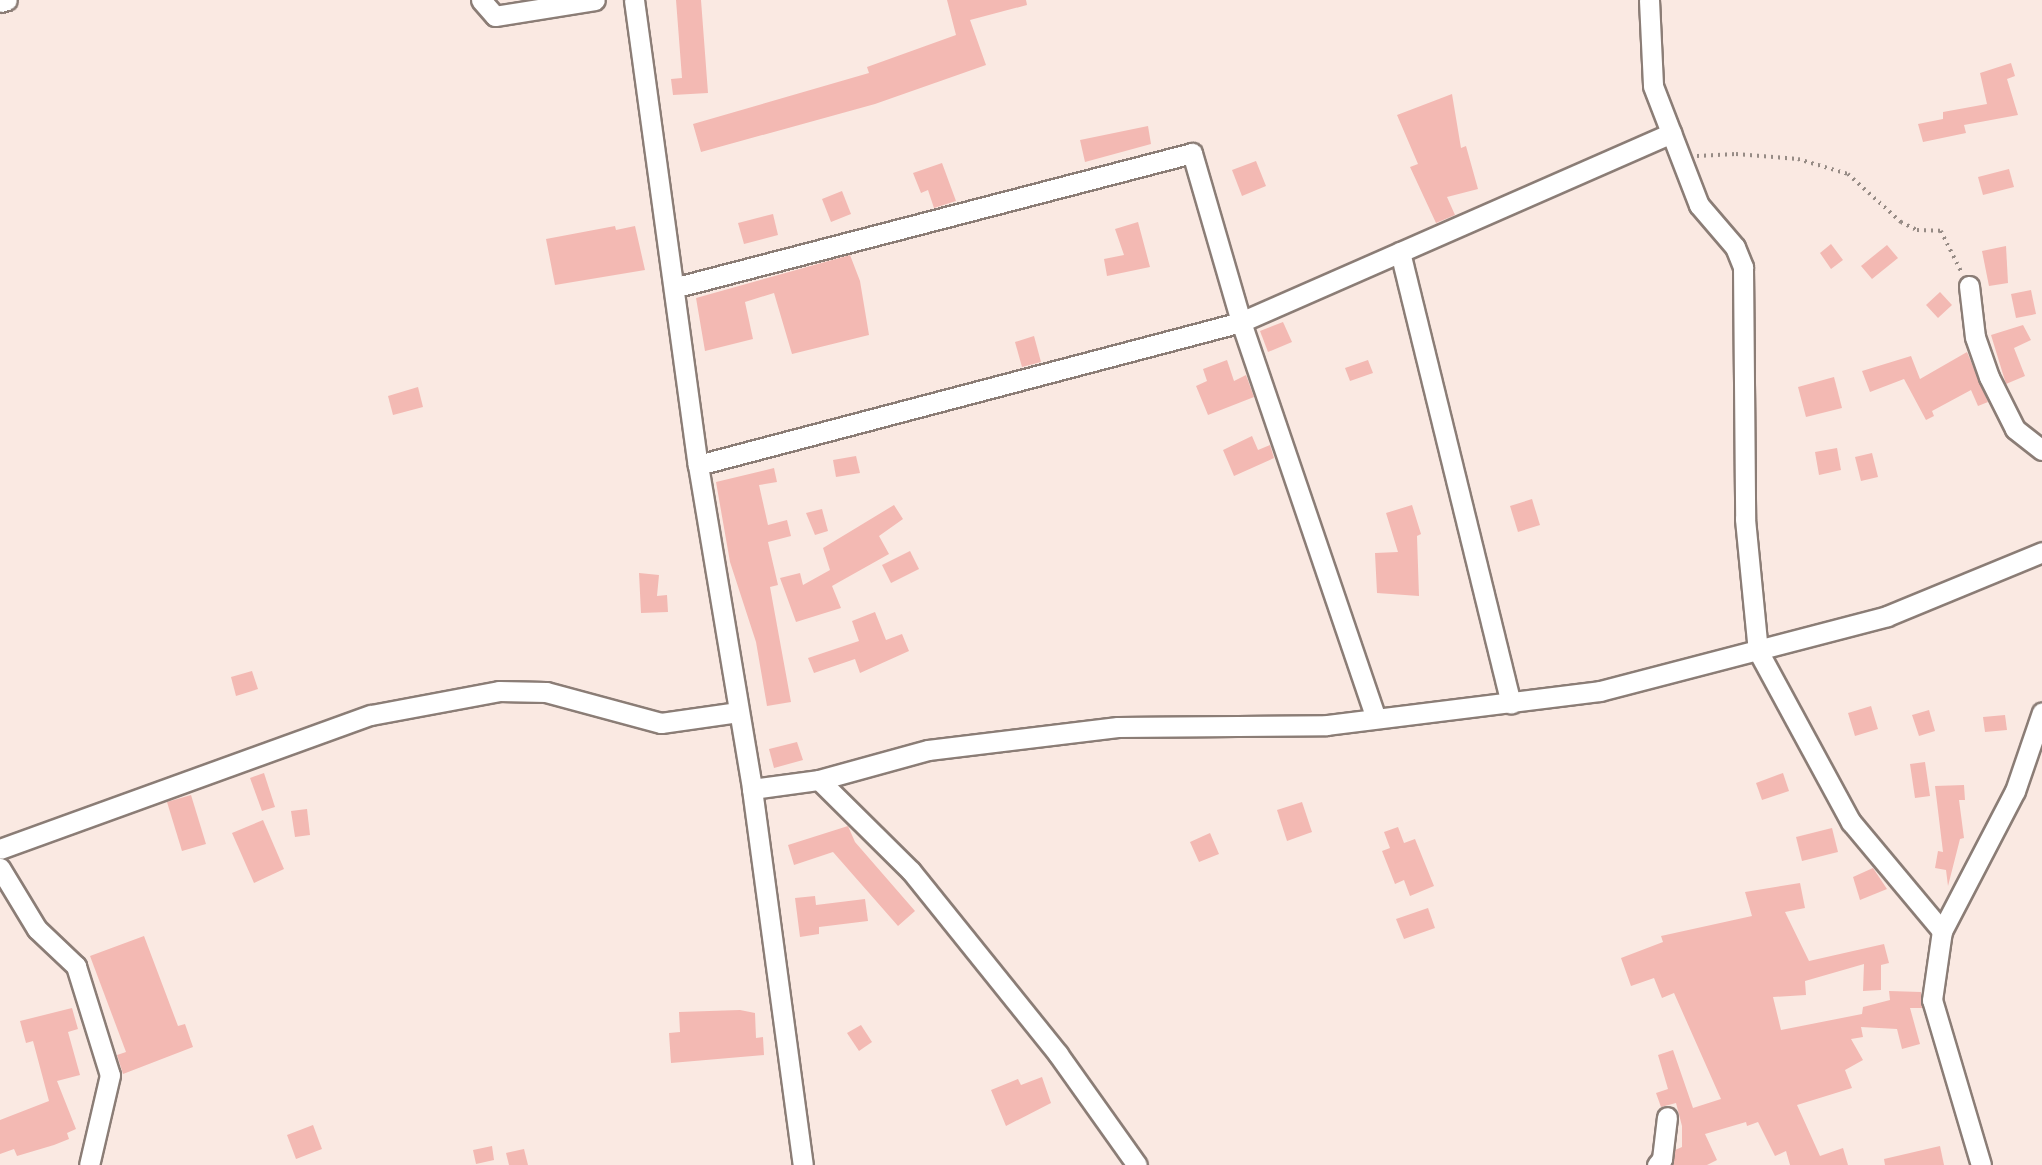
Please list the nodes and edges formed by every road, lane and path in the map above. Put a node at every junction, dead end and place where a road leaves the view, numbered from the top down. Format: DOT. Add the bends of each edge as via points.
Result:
graph roads {
  1 [pos="7,0"];
  2 [pos="481,0"];
  3 [pos="595,0"];
  4 [pos="634,0"];
  5 [pos="1649,0"];
  6 [pos="0,2"];
  7 [pos="1671,134"];
  8 [pos="1681,157"];
  9 [pos="1400,253"];
  10 [pos="1969,286"];
  11 [pos="677,287"];
  12 [pos="1241,322"];
  13 [pos="2042,450"];
  14 [pos="698,465"];
  15 [pos="2042,552"];
  16 [pos="1758,651"];
  17 [pos="1511,704"];
  18 [pos="738,712"];
  19 [pos="2042,712"];
  20 [pos="1376,718"];
  21 [pos="819,780"];
  22 [pos="752,789"];
  23 [pos="0,849"];
  24 [pos="0,868"];
  25 [pos="1942,931"];
  26 [pos="1667,1117"];
  27 [pos="89,1165"];
  28 [pos="803,1165"];
  29 [pos="1137,1165"];
  30 [pos="1657,1165"];
  31 [pos="1981,1165"];
  1 -- 6 [label="street"];
  2 -- 3 [label="street" via="495,16"];
  4 -- 11 [label="street"];
  5 -- 7 [label="street" via="1653,86"];
  7 -- 8 [label="street"];
  7 -- 9 [label="street"];
  8 -- 10 [label="path" via="1736,154 1798,159 1848,174 1901,222 1917,230 1941,231"];
  8 -- 16 [label="street" via="1699,205 1734,247 1743,267 1745,519"];
  9 -- 12 [label="street"];
  9 -- 17 [label="street"];
  10 -- 13 [label="street" via="1975,337 1989,377 2015,429"];
  11 -- 12 [label="street" via="1192,153"];
  11 -- 14 [label="street"];
  12 -- 14 [label="street"];
  12 -- 20 [label="street"];
  14 -- 18 [label="street"];
  15 -- 16 [label="street" via="1887,616"];
  16 -- 17 [label="street" via="1600,691"];
  16 -- 25 [label="street" via="1851,822"];
  17 -- 20 [label="street"];
  18 -- 22 [label="street"];
  18 -- 23 [label="street" via="661,723 546,692 499,691 371,715"];
  19 -- 25 [label="street" via="2015,791"];
  20 -- 21 [label="street" via="1327,724 1118,727 928,750"];
  21 -- 22 [label="street"];
  21 -- 29 [label="street" via="911,871 1058,1054"];
  22 -- 28 [label="street"];
  24 -- 27 [label="street" via="37,929 76,965 110,1074"];
  25 -- 31 [label="street" via="1932,1000"];
  26 -- 30 [label="street" via="1662,1159"];
}
